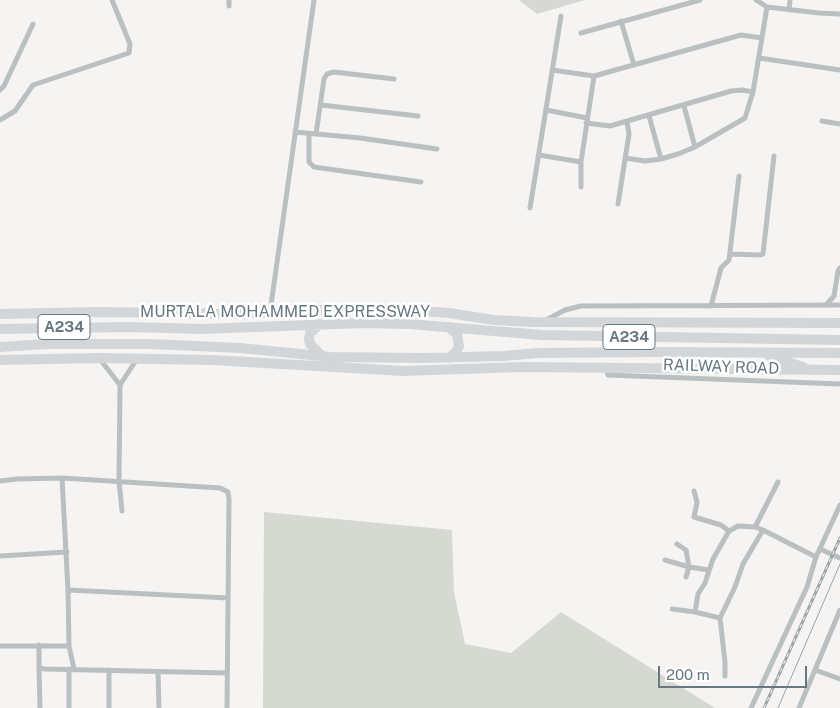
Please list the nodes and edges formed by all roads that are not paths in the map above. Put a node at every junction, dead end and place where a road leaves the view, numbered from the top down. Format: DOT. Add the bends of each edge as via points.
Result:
graph roads {
  1 [pos="112,0"];
  2 [pos="314,0"];
  3 [pos="700,0"];
  4 [pos="756,0"];
  5 [pos="790,0"];
  6 [pos="766,7"];
  7 [pos="789,10"];
  8 [pos="840,14"];
  9 [pos="561,16"];
  10 [pos="621,21"];
  11 [pos="33,24"];
  12 [pos="581,33"];
  13 [pos="762,38"];
  14 [pos="759,58"];
  15 [pos="634,65"];
  16 [pos="552,70"];
  17 [pos="840,70"];
  18 [pos="594,76"];
  19 [pos="394,79"];
  20 [pos="0,90"];
  21 [pos="753,92"];
  22 [pos="321,104"];
  23 [pos="684,106"];
  24 [pos="546,110"];
  25 [pos="418,116"];
  26 [pos="649,116"];
  27 [pos="0,120"];
  28 [pos="587,121"];
  29 [pos="626,122"];
  30 [pos="822,122"];
  31 [pos="840,124"];
  32 [pos="295,132"];
  33 [pos="309,134"];
  34 [pos="316,134"];
  35 [pos="694,147"];
  36 [pos="437,149"];
  37 [pos="538,155"];
  38 [pos="774,156"];
  39 [pos="625,158"];
  40 [pos="661,159"];
  41 [pos="581,162"];
  42 [pos="739,176"];
  43 [pos="421,182"];
  44 [pos="581,187"];
  45 [pos="618,204"];
  46 [pos="530,208"];
  47 [pos="730,254"];
  48 [pos="840,268"];
  49 [pos="826,305"];
  50 [pos="840,305"];
  51 [pos="711,306"];
  52 [pos="270,312"];
  53 [pos="0,314"];
  54 [pos="540,322"];
  55 [pos="700,323"];
  56 [pos="320,324"];
  57 [pos="840,324"];
  58 [pos="449,327"];
  59 [pos="0,329"];
  60 [pos="519,334"];
  61 [pos="641,337"];
  62 [pos="840,340"];
  63 [pos="0,347"];
  64 [pos="759,352"];
  65 [pos="840,353"];
  66 [pos="320,356"];
  67 [pos="99,358"];
  68 [pos="137,358"];
  69 [pos="449,358"];
  70 [pos="0,360"];
  71 [pos="608,369"];
  72 [pos="813,370"];
  73 [pos="840,370"];
  74 [pos="840,384"];
  75 [pos="120,385"];
  76 [pos="62,478"];
  77 [pos="0,481"];
  78 [pos="119,481"];
  79 [pos="778,482"];
  80 [pos="694,491"];
  81 [pos="840,506"];
  82 [pos="122,511"];
  83 [pos="755,527"];
  84 [pos="763,530"];
  85 [pos="729,531"];
  86 [pos="677,544"];
  87 [pos="820,549"];
  88 [pos="67,552"];
  89 [pos="0,556"];
  90 [pos="816,557"];
  91 [pos="840,558"];
  92 [pos="665,560"];
  93 [pos="689,566"];
  94 [pos="709,570"];
  95 [pos="686,578"];
  96 [pos="68,590"];
  97 [pos="228,598"];
  98 [pos="672,608"];
  99 [pos="694,612"];
  100 [pos="839,614"];
  101 [pos="720,618"];
  102 [pos="0,646"];
  103 [pos="39,646"];
  104 [pos="69,646"];
  105 [pos="40,667"];
  106 [pos="71,669"];
  107 [pos="109,670"];
  108 [pos="815,670"];
  109 [pos="158,672"];
  110 [pos="227,673"];
  111 [pos="725,676"];
  112 [pos="840,679"];
  113 [pos="40,708"];
  114 [pos="69,708"];
  115 [pos="110,708"];
  116 [pos="158,708"];
  117 [pos="227,708"];
  118 [pos="751,708"];
  119 [pos="799,708"];
  1 -- 27 [label="street" via="130,44 129,53 33,85 15,111"];
  2 -- 32 [label="street"];
  3 -- 10 [label="street"];
  4 -- 6 [label="street"];
  5 -- 7 [label="street"];
  6 -- 7 [label="street"];
  6 -- 13 [label="street"];
  7 -- 8 [label="street"];
  9 -- 16 [label="street"];
  10 -- 12 [label="street"];
  10 -- 15 [label="street"];
  11 -- 20 [label="street"];
  13 -- 14 [label="street"];
  13 -- 15 [label="street" via="741,35"];
  14 -- 17 [label="street"];
  14 -- 21 [label="street"];
  15 -- 18 [label="street"];
  16 -- 18 [label="street"];
  16 -- 24 [label="street"];
  18 -- 28 [label="street"];
  19 -- 22 [label="street" via="334,72 327,74"];
  21 -- 23 [label="street" via="731,91"];
  21 -- 35 [label="street" via="746,118"];
  22 -- 25 [label="street"];
  22 -- 34 [label="street"];
  23 -- 26 [label="street"];
  23 -- 35 [label="street"];
  24 -- 28 [label="street"];
  24 -- 37 [label="street"];
  26 -- 29 [label="street"];
  26 -- 40 [label="street"];
  28 -- 29 [label="street" via="605,127"];
  28 -- 41 [label="street"];
  29 -- 39 [label="street"];
  30 -- 31 [label="street"];
  32 -- 33 [label="street"];
  32 -- 52 [label="street"];
  33 -- 34 [label="street"];
  33 -- 43 [label="street" via="308,162 314,167"];
  34 -- 36 [label="street"];
  35 -- 40 [label="street"];
  37 -- 41 [label="street"];
  37 -- 46 [label="street"];
  38 -- 47 [label="street" via="763,254"];
  39 -- 40 [label="street" via="644,162"];
  39 -- 45 [label="street"];
  41 -- 44 [label="street"];
  42 -- 47 [label="street"];
  47 -- 51 [label="street" via="721,268"];
  48 -- 49 [label="street" via="834,296"];
  49 -- 50 [label="street"];
  49 -- 51 [label="street"];
  51 -- 54 [label="street" via="581,306"];
  52 -- 53 [label="highway, MURTALA MOHAMMED EXPRESSWAY"];
  52 -- 54 [label="highway, MURTALA MOHAMMED EXPRESSWAY" via="394,309"];
  54 -- 55 [label="highway, MURTALA MOHAMMED EXPRESSWAY"];
  54 -- 60 [label="highway"];
  55 -- 57 [label="highway, MURTALA MOHAMMED EXPRESSWAY"];
  55 -- 61 [label="highway"];
  56 -- 58 [label="highway, MURTALA MOHAMMED EXPRESSWAY / A234"];
  56 -- 59 [label="highway, MURTALA MOHAMMED EXPRESSWAY / A234" via="202,329"];
  56 -- 66 [label="highway" via="310,333 309,339"];
  58 -- 60 [label="highway, MURTALA MOHAMMED EXPRESSWAY / A234"];
  58 -- 69 [label="highway" via="457,334 459,346"];
  60 -- 61 [label="highway, MURTALA MOHAMMED EXPRESSWAY / A234"];
  61 -- 62 [label="highway, MURTALA MOHAMMED EXPRESSWAY / A234"];
  63 -- 66 [label="highway, MURTALA MOHAMMED EXPRESSWAY / A234" via="151,344"];
  64 -- 65 [label="highway, MURTALA MOHAMMED EXPRESSWAY / A234"];
  64 -- 69 [label="highway, MURTALA MOHAMMED EXPRESSWAY / A234" via="556,353"];
  64 -- 72 [label="highway"];
  66 -- 69 [label="highway, MURTALA MOHAMMED EXPRESSWAY / A234"];
  67 -- 68 [label="highway"];
  67 -- 70 [label="highway"];
  67 -- 75 [label="street"];
  68 -- 71 [label="highway" via="403,371 522,367"];
  68 -- 75 [label="street"];
  71 -- 72 [label="highway"];
  71 -- 74 [label="street, RAILWAY ROAD" via="608,375"];
  72 -- 73 [label="highway"];
  75 -- 78 [label="street"];
  76 -- 77 [label="street"];
  76 -- 78 [label="street"];
  76 -- 88 [label="street"];
  78 -- 82 [label="street"];
  78 -- 97 [label="street" via="220,488 228,492"];
  79 -- 83 [label="street"];
  80 -- 85 [label="street" via="697,502 694,517 721,525"];
  81 -- 87 [label="street"];
  83 -- 84 [label="street"];
  83 -- 85 [label="street" via="738,526"];
  84 -- 90 [label="street"];
  84 -- 101 [label="street" via="743,564"];
  85 -- 94 [label="street"];
  86 -- 93 [label="street" via="686,550"];
  87 -- 90 [label="street"];
  87 -- 91 [label="street"];
  88 -- 89 [label="street"];
  88 -- 96 [label="street"];
  90 -- 118 [label="street" via="807,587"];
  92 -- 93 [label="street"];
  93 -- 94 [label="street"];
  93 -- 95 [label="street"];
  94 -- 99 [label="street"];
  96 -- 97 [label="street"];
  96 -- 104 [label="street"];
  97 -- 110 [label="street"];
  98 -- 99 [label="street"];
  99 -- 101 [label="street"];
  100 -- 108 [label="street"];
  101 -- 111 [label="street"];
  102 -- 103 [label="street"];
  103 -- 104 [label="street"];
  103 -- 105 [label="street"];
  104 -- 106 [label="street"];
  105 -- 106 [label="street"];
  105 -- 113 [label="street"];
  106 -- 107 [label="street"];
  106 -- 114 [label="street"];
  107 -- 109 [label="street"];
  107 -- 115 [label="street"];
  108 -- 112 [label="street"];
  108 -- 119 [label="street"];
  109 -- 110 [label="street"];
  109 -- 116 [label="street"];
  110 -- 117 [label="street"];
}
